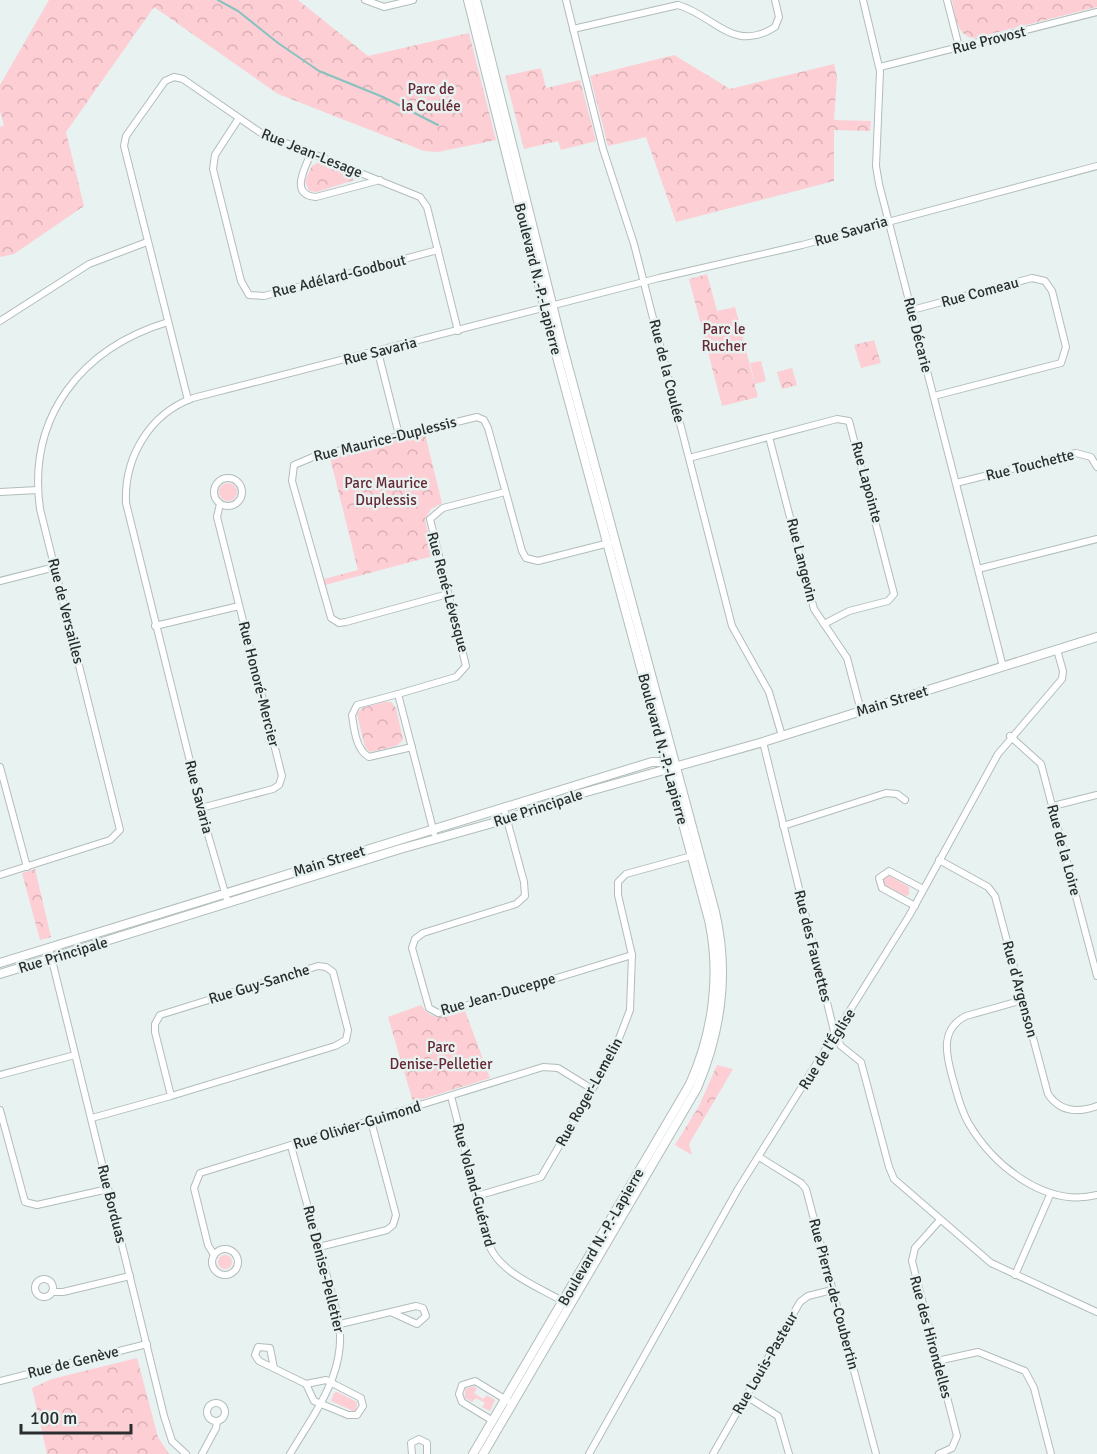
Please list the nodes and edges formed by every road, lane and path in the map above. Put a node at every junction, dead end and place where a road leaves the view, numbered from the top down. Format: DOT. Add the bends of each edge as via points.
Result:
graph roads {
  1 [pos="365,0"];
  2 [pos="413,0"];
  3 [pos="468,0"];
  4 [pos="476,0"];
  5 [pos="566,0"];
  6 [pos="775,0"];
  7 [pos="863,0"];
  8 [pos="947,0"];
  9 [pos="1097,12"];
  10 [pos="573,29"];
  11 [pos="959,47"];
  12 [pos="880,67"];
  13 [pos="239,118"];
  14 [pos="311,153"];
  15 [pos="1097,166"];
  16 [pos="381,180"];
  17 [pos="889,221"];
  18 [pos="147,243"];
  19 [pos="438,250"];
  20 [pos="644,282"];
  21 [pos="549,307"];
  22 [pos="912,310"];
  23 [pos="0,321"];
  24 [pos="168,322"];
  25 [pos="458,331"];
  26 [pos="378,352"];
  27 [pos="934,396"];
  28 [pos="188,400"];
  29 [pos="399,435"];
  30 [pos="769,437"];
  31 [pos="689,458"];
  32 [pos="1097,466"];
  33 [pos="956,483"];
  34 [pos="38,490"];
  35 [pos="0,492"];
  36 [pos="505,492"];
  37 [pos="220,504"];
  38 [pos="1097,539"];
  39 [pos="612,543"];
  40 [pos="55,567"];
  41 [pos="978,569"];
  42 [pos="0,581"];
  43 [pos="448,594"];
  44 [pos="239,606"];
  45 [pos="824,624"];
  46 [pos="155,626"];
  47 [pos="1097,637"];
  48 [pos="1057,650"];
  49 [pos="1003,667"];
  50 [pos="398,694"];
  51 [pos="861,711"];
  52 [pos="782,736"];
  53 [pos="1010,736"];
  54 [pos="763,742"];
  55 [pos="412,747"];
  56 [pos="670,764"];
  57 [pos="0,767"];
  58 [pos="1097,795"];
  59 [pos="905,800"];
  60 [pos="1053,806"];
  61 [pos="201,808"];
  62 [pos="504,809"];
  63 [pos="507,819"];
  64 [pos="783,826"];
  65 [pos="433,829"];
  66 [pos="436,839"];
  67 [pos="695,855"];
  68 [pos="939,860"];
  69 [pos="27,867"];
  70 [pos="0,875"];
  71 [pos="923,889"];
  72 [pos="225,893"];
  73 [pos="228,903"];
  74 [pos="915,906"];
  75 [pos="49,948"];
  76 [pos="632,955"];
  77 [pos="52,958"];
  78 [pos="0,963"];
  79 [pos="0,974"];
  80 [pos="1097,976"];
  81 [pos="1023,1000"];
  82 [pos="836,1035"];
  83 [pos="75,1055"];
  84 [pos="0,1075"];
  85 [pos="592,1089"];
  86 [pos="171,1096"];
  87 [pos="451,1096"];
  88 [pos="1097,1106"];
  89 [pos="0,1110"];
  90 [pos="92,1118"];
  91 [pos="371,1121"];
  92 [pos="291,1146"];
  93 [pos="759,1157"];
  94 [pos="108,1189"];
  95 [pos="1050,1195"];
  96 [pos="1097,1195"];
  97 [pos="477,1196"];
  98 [pos="940,1220"];
  99 [pos="319,1247"];
  100 [pos="214,1255"];
  101 [pos="1016,1275"];
  102 [pos="130,1276"];
  103 [pos="832,1290"];
  104 [pos="52,1292"];
  105 [pos="566,1304"];
  106 [pos="1097,1312"];
  107 [pos="393,1313"];
  108 [pos="340,1324"];
  109 [pos="147,1344"];
  110 [pos="937,1361"];
  111 [pos="274,1368"];
  112 [pos="0,1381"];
  113 [pos="332,1383"];
  114 [pos="306,1384"];
  115 [pos="746,1396"];
  116 [pos="509,1401"];
  117 [pos="320,1403"];
  118 [pos="217,1421"];
  119 [pos="493,1421"];
  120 [pos="478,1453"];
  121 [pos="186,1454"];
  122 [pos="202,1454"];
  123 [pos="290,1454"];
  124 [pos="412,1454"];
  125 [pos="427,1454"];
  126 [pos="589,1454"];
  127 [pos="713,1454"];
  128 [pos="789,1454"];
  129 [pos="876,1454"];
  130 [pos="939,1454"];
  131 [pos="1051,1454"];
  1 -- 2 [label="street" via="384,7"];
  3 -- 21 [label="street, Boulevard N.-P.-Lapierre"];
  4 -- 21 [label="street, Boulevard N.-P.-Lapierre"];
  5 -- 10 [label="street, Rue de la Coulée"];
  6 -- 10 [label="street" via="779,17 775,27 746,36 732,35 678,5"];
  7 -- 12 [label="street, Rue Décarie"];
  8 -- 11 [label="street"];
  9 -- 11 [label="street, Rue Provost"];
  10 -- 20 [label="street, Rue de la Coulée" via="603,149"];
  11 -- 12 [label="street, Rue Provost"];
  12 -- 17 [label="street, Rue Décarie" via="876,170"];
  13 -- 14 [label="street, Rue Jean-Lesage" via="261,133"];
  13 -- 18 [label="street, Rue Jean-Lesage" via="183,79 172,77 164,83 124,143"];
  13 -- 19 [label="street, Rue Adélard-Godbout" via="215,155 213,169 241,281 249,295 264,296"];
  14 -- 16 [label="street, Rue Jean-Lesage"];
  14 -- 16 [label="street" via="300,184 309,196"];
  15 -- 17 [label="street, Rue Savaria"];
  16 -- 19 [label="street, Rue Jean-Lesage" via="423,200"];
  17 -- 20 [label="street, Rue Savaria"];
  17 -- 22 [label="street, Rue Décarie"];
  18 -- 23 [label="street" via="89,264"];
  18 -- 24 [label="street, Rue Jean-Lesage"];
  19 -- 25 [label="street, Rue Jean-Lesage"];
  20 -- 21 [label="street, Rue Savaria"];
  20 -- 31 [label="street, Rue de la Coulée"];
  21 -- 25 [label="street, Rue Savaria"];
  21 -- 39 [label="street, Boulevard N.-P.-Lapierre"];
  22 -- 27 [label="street, Rue Décarie"];
  22 -- 27 [label="street, Rue Comeau" via="1037,278 1048,284 1055,302 1066,347 1061,363"];
  24 -- 28 [label="street, Rue Jean-Lesage"];
  24 -- 34 [label="street, Rue de Versailles" via="112,345 74,380 46,430"];
  25 -- 26 [label="street, Rue Savaria"];
  26 -- 28 [label="street, Rue Savaria"];
  26 -- 29 [label="street"];
  27 -- 33 [label="street, Rue Décarie"];
  28 -- 46 [label="street, Rue Savaria" via="163,415 140,441 125,488 127,514"];
  29 -- 36 [label="street, Rue Maurice-Duplessis" via="468,418 482,419 488,428"];
  29 -- 43 [label="street, Rue Maurice-Duplessis" via="305,459 293,468 292,481 328,613 342,623"];
  30 -- 31 [label="street, Rue Lapointe"];
  30 -- 45 [label="street, Rue Langevin" via="814,609"];
  30 -- 45 [label="street, Rue Lapointe" via="837,419 849,421 852,426 894,594 888,601 849,611"];
  31 -- 52 [label="street, Rue de la Coulée" via="734,632 769,692"];
  32 -- 33 [label="street, Rue Touchette" via="1091,457 1076,453"];
  33 -- 41 [label="street, Rue Décarie"];
  34 -- 35 [label="street"];
  34 -- 40 [label="street, Rue de Versailles"];
  36 -- 39 [label="street, Rue Maurice-Duplessis" via="522,552 528,560"];
  36 -- 43 [label="street, Rue René-Lévesque" via="443,508 432,516 430,525"];
  37 -- 37 [label="street, Rue Honoré-Mercier" via="240,500 243,490 238,482 229,479 215,485 213,495"];
  37 -- 44 [label="street, Rue Honoré-Mercier" via="217,517"];
  38 -- 41 [label="street"];
  39 -- 56 [label="street, Boulevard N.-P.-Lapierre"];
  40 -- 42 [label="street"];
  40 -- 69 [label="street, Rue de Versailles" via="120,828 110,840"];
  41 -- 49 [label="street, Rue Décarie"];
  43 -- 50 [label="street, Rue René-Lévesque" via="465,658 464,670 456,677"];
  44 -- 46 [label="street"];
  44 -- 61 [label="street, Rue Honoré-Mercier" via="282,780 271,790"];
  45 -- 51 [label="street, Rue Langevin" via="847,658"];
  46 -- 61 [label="street, Rue Savaria"];
  47 -- 48 [label="street"];
  48 -- 49 [label="street"];
  48 -- 53 [label="street, Rue de l'Église" via="1062,679"];
  49 -- 51 [label="street, Main Street"];
  50 -- 55 [label="street"];
  50 -- 55 [label="street" via="359,704 352,714 361,751 369,757 379,757"];
  51 -- 52 [label="street, Main Street"];
  52 -- 54 [label="street, Rue Principale"];
  53 -- 60 [label="street, Rue de la Loire" via="1041,764"];
  53 -- 68 [label="street, Rue de l'Église"];
  54 -- 56 [label="street, Rue Principale"];
  54 -- 64 [label="street, Rue des Fauvettes"];
  55 -- 65 [label="street"];
  56 -- 62 [label="street, Rue Principale" via="652,762"];
  56 -- 63 [label="street, Rue Principale"];
  56 -- 67 [label="street, Boulevard N.-P.-Lapierre"];
  57 -- 69 [label="street"];
  58 -- 60 [label="street"];
  59 -- 64 [label="street" via="886,793"];
  60 -- 80 [label="street, Rue de la Loire"];
  61 -- 72 [label="street, Rue Savaria"];
  62 -- 63 [label="street, Rue Jean-Duceppe"];
  62 -- 65 [label="street, Rue Principale"];
  63 -- 66 [label="street, Rue Principale"];
  63 -- 76 [label="street, Rue Jean-Duceppe" via="525,896 516,904 423,933 415,939 412,948 430,1010 441,1013"];
  64 -- 82 [label="street, Rue des Fauvettes"];
  65 -- 66 [label="street"];
  65 -- 72 [label="street, Main Street"];
  66 -- 73 [label="street, Main Street"];
  67 -- 76 [label="street, Rue Roger-Lemelin" via="626,874 618,882"];
  67 -- 105 [label="street, Boulevard N.-P.-Lapierre" via="714,957 712,1006 703,1050 680,1102"];
  68 -- 71 [label="street, Rue de l'Église"];
  68 -- 81 [label="street, Rue d'Argenson" via="993,891"];
  69 -- 70 [label="street, Rue de Versailles"];
  71 -- 74 [label="street, Rue de l'Église"];
  71 -- 74 [label="street" via="893,872 879,878 882,888"];
  72 -- 73 [label="street, Rue Savaria"];
  72 -- 75 [label="street, Rue Principale"];
  73 -- 77 [label="street, Rue Principale"];
  74 -- 82 [label="street, Rue de l'Église"];
  75 -- 77 [label="street, Rue Borduas"];
  75 -- 78 [label="street, Rue Principale"];
  76 -- 85 [label="street, Rue Roger-Lemelin" via="628,1015 618,1043"];
  77 -- 79 [label="street, Rue Principale"];
  77 -- 83 [label="street, Rue Borduas"];
  81 -- 88 [label="street, Rue d'Argenson" via="1051,1098 1075,1111"];
  81 -- 95 [label="street" via="962,1018 949,1032 946,1050 959,1102 976,1135 1023,1180"];
  82 -- 93 [label="street, Rue de l'Église"];
  82 -- 98 [label="street, Rue des Fauvettes" via="841,1046 861,1062 891,1174"];
  83 -- 84 [label="street"];
  83 -- 90 [label="street, Rue Borduas"];
  85 -- 87 [label="street, Rue Olivier-Guimond" via="548,1066"];
  85 -- 97 [label="street, Rue Roger-Lemelin" via="539,1179"];
  86 -- 86 [label="street, Rue Guy-Sanche" via="155,1032 158,1017 318,966 333,972 348,1030 343,1042"];
  86 -- 90 [label="street, Rue Guy-Sanche"];
  87 -- 91 [label="street, Rue Olivier-Guimond"];
  87 -- 97 [label="street, Rue Yoland-Guérard"];
  89 -- 94 [label="street" via="25,1202 37,1206"];
  90 -- 94 [label="street, Rue Borduas"];
  91 -- 92 [label="street, Rue Olivier-Guimond"];
  91 -- 99 [label="street" via="395,1221 387,1230"];
  92 -- 99 [label="street, Rue Denise-Pelletier"];
  92 -- 100 [label="street, Rue Olivier-Guimond" via="198,1175 194,1188"];
  93 -- 103 [label="street, Rue Pierre-de-Coubertin" via="804,1186"];
  93 -- 126 [label="street, Rue de l'Église"];
  94 -- 102 [label="street, Rue Borduas"];
  95 -- 96 [label="street"];
  95 -- 101 [label="street"];
  97 -- 105 [label="street, Rue Yoland-Guérard" via="489,1245 497,1260"];
  98 -- 101 [label="street, Rue des Fauvettes" via="981,1256"];
  98 -- 110 [label="street, Rue des Hirondelles" via="915,1248 912,1257"];
  99 -- 108 [label="street, Rue Denise-Pelletier"];
  100 -- 100 [label="street, Rue Olivier-Guimond" via="212,1266 217,1272 230,1273 236,1268 238,1260 231,1250"];
  101 -- 106 [label="street, Rue des Fauvettes"];
  102 -- 104 [label="street"];
  102 -- 109 [label="street, Rue Borduas"];
  103 -- 115 [label="street, Rue Louis-Pasteur" via="800,1302"];
  103 -- 129 [label="street, Rue Pierre-de-Coubertin"];
  105 -- 116 [label="street, Boulevard N.-P.-Lapierre"];
  107 -- 107 [label="street" via="417,1324 426,1316 418,1306"];
  107 -- 108 [label="street"];
  108 -- 113 [label="street, Rue Denise-Pelletier" via="339,1361"];
  109 -- 112 [label="street, Rue de Genève"];
  109 -- 121 [label="street, Rue Borduas" via="168,1433"];
  110 -- 130 [label="street, Rue des Hirondelles" via="957,1436 952,1448"];
  110 -- 131 [label="street" via="978,1352 1025,1371 1034,1388"];
  111 -- 114 [label="street"];
  113 -- 114 [label="street" via="324,1379"];
  113 -- 117 [label="street, Rue Denise-Pelletier"];
  113 -- 117 [label="street" via="361,1398 362,1410 351,1416"];
  114 -- 117 [label="street" via="314,1401"];
  115 -- 127 [label="street, Rue Louis-Pasteur"];
  115 -- 128 [label="street" via="778,1416"];
  116 -- 119 [label="street, Boulevard N.-P.-Lapierre"];
  116 -- 119 [label="street" via="475,1382 462,1386 462,1402"];
  116 -- 120 [label="street, Boulevard N.-P.-Lapierre"];
  117 -- 123 [label="street, Rue Denise-Pelletier"];
  118 -- 122 [label="street"];
  119 -- 120 [label="street, Boulevard N.-P.-Lapierre"];
  124 -- 125 [label="street" via="411,1443 419,1439 427,1443"];
}
